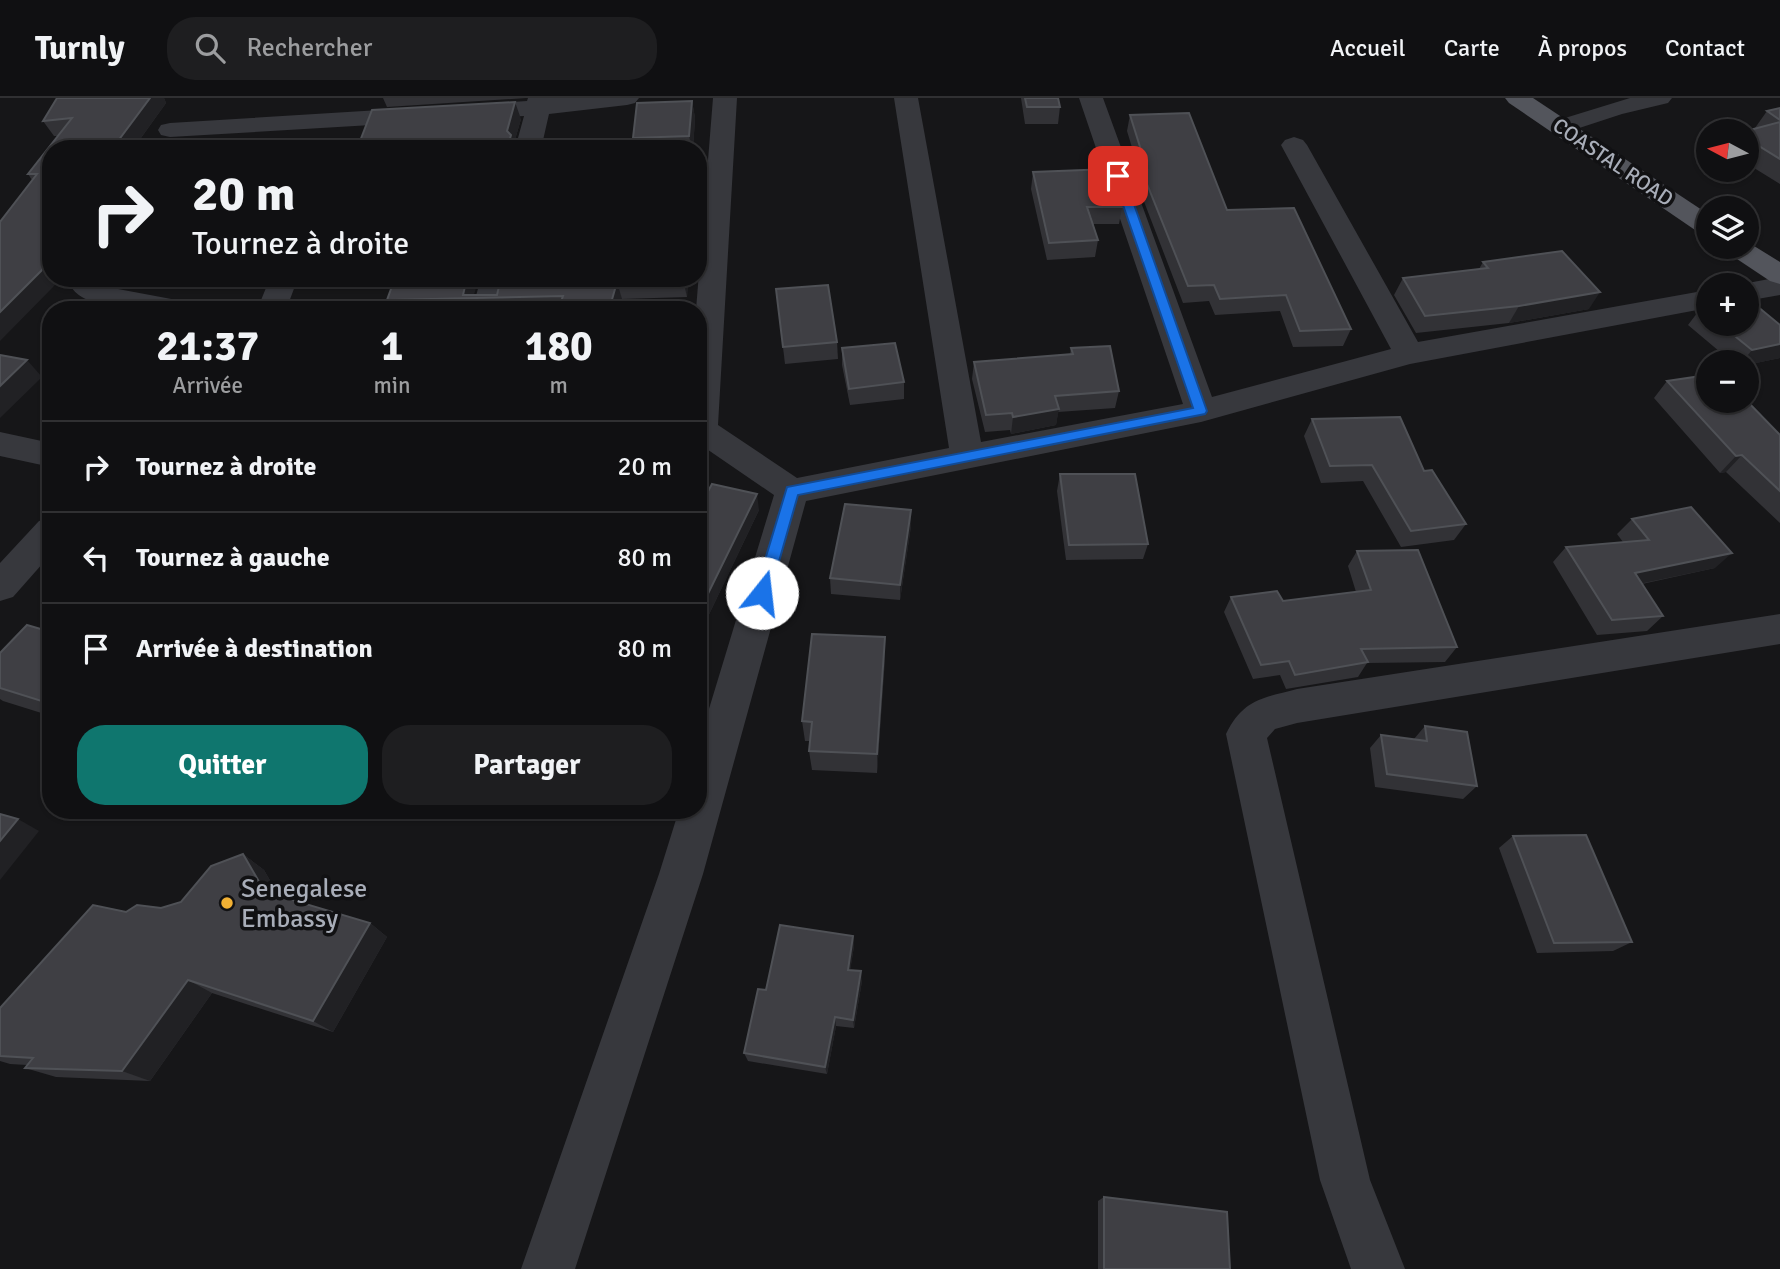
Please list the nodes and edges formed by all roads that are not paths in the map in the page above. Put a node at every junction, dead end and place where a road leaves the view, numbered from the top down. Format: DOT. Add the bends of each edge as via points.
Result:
graph roads {
  1 [pos="363,98"];
  2 [pos="627,98"];
  3 [pos="725,98"];
  4 [pos="906,98"];
  5 [pos="1091,98"];
  6 [pos="1517,98"];
  7 [pos="1660,98"];
  8 [pos="539,103"];
  9 [pos="348,122"];
  10 [pos="1561,127"];
  11 [pos="169,129"];
  12 [pos="341,140"];
  13 [pos="530,140"];
  14 [pos="1294,145"];
  15 [pos="1696,218"];
  16 [pos="1756,259"];
  17 [pos="1780,275"];
  18 [pos="1780,286"];
  19 [pos="87,287"];
  20 [pos="1759,290"];
  21 [pos="138,301"];
  22 [pos="1696,301"];
  23 [pos="707,336"];
  24 [pos="1409,354"];
  25 [pos="1200,411"];
  26 [pos="707,433"];
  27 [pos="0,444"];
  28 [pos="42,453"];
  29 [pos="967,456"];
  30 [pos="792,491"];
  31 [pos="42,540"];
  32 [pos="0,587"];
  33 [pos="1780,629"];
  34 [pos="707,784"];
  35 [pos="697,819"];
  36 [pos="548,1269"];
  37 [pos="1378,1269"];
  1 -- 9 [label="street"];
  2 -- 8 [label="street"];
  3 -- 23 [label="street"];
  4 -- 29 [label="street"];
  5 -- 25 [label="street"];
  6 -- 10 [label="main road, COASTAL ROAD"];
  7 -- 10 [label="street"];
  8 -- 9 [label="street"];
  8 -- 13 [label="street"];
  9 -- 11 [label="street"];
  9 -- 12 [label="street"];
  10 -- 15 [label="main road, COASTAL ROAD"];
  14 -- 24 [label="street"];
  16 -- 17 [label="main road"];
  18 -- 20 [label="street"];
  19 -- 21 [label="street"];
  22 -- 24 [label="street"];
  24 -- 25 [label="street"];
  25 -- 29 [label="street"];
  26 -- 30 [label="street"];
  27 -- 28 [label="street"];
  29 -- 30 [label="street"];
  30 -- 34 [label="street"];
  31 -- 32 [label="street"];
  33 -- 37 [label="street" via="1297,706 1262,715 1246,734 1345,1180"];
  35 -- 36 [label="street"];
}
